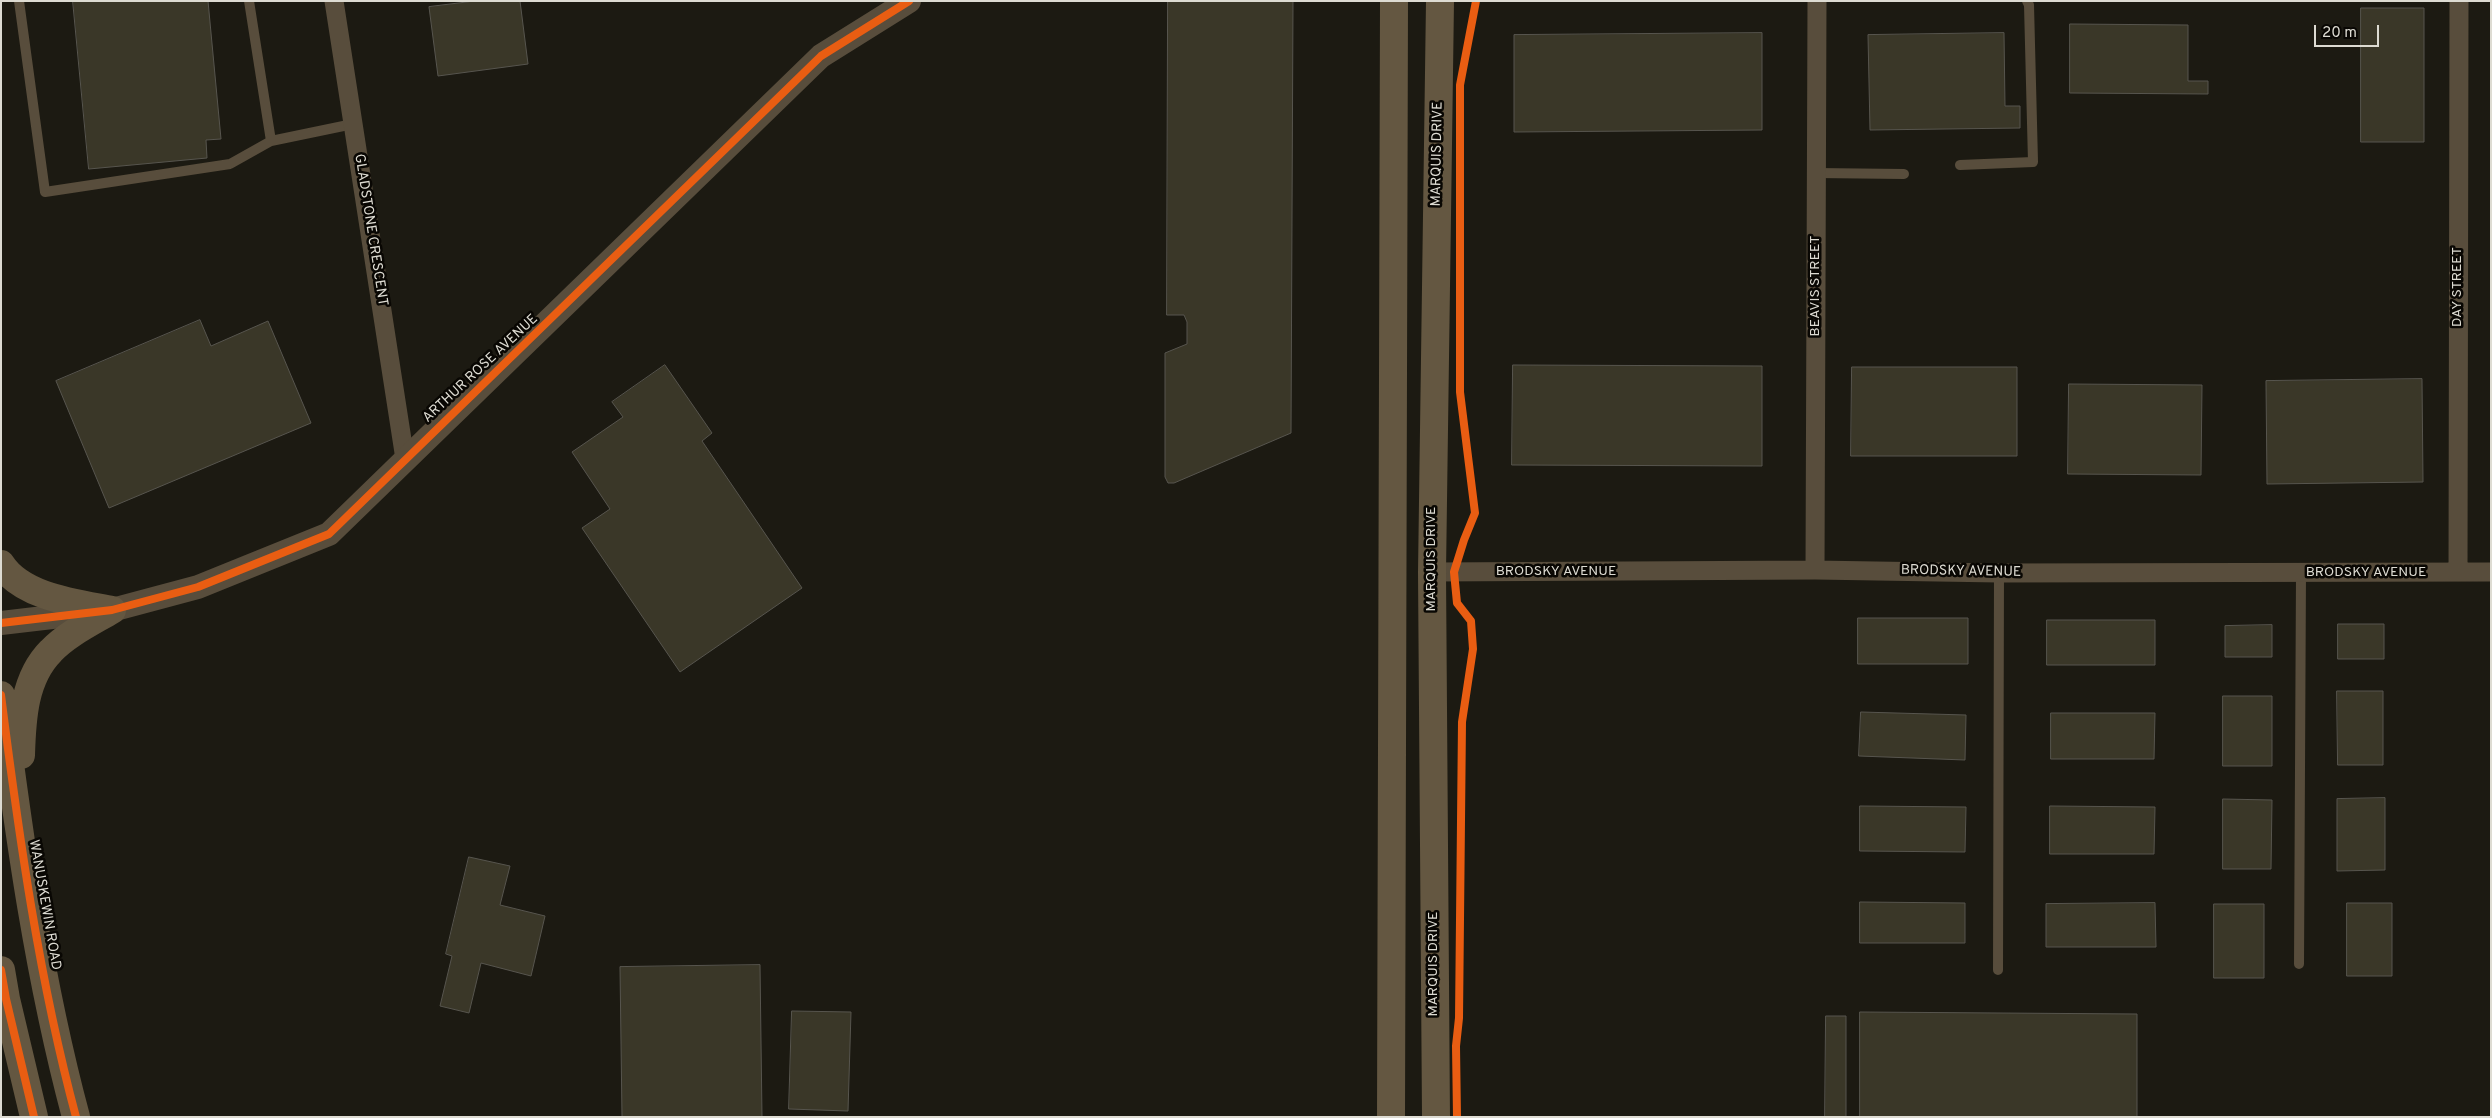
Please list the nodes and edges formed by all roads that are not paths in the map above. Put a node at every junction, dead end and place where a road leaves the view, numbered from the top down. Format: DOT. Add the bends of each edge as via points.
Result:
graph roads {
  1 [pos="19,1"];
  2 [pos="249,1"];
  3 [pos="334,1"];
  4 [pos="909,1"];
  5 [pos="1394,1"];
  6 [pos="1440,1"];
  7 [pos="1817,1"];
  8 [pos="2027,1"];
  9 [pos="2459,1"];
  10 [pos="353,124"];
  11 [pos="271,141"];
  12 [pos="1960,165"];
  13 [pos="1816,174"];
  14 [pos="1904,174"];
  15 [pos="405,459"];
  16 [pos="1,564"];
  17 [pos="1815,570"];
  18 [pos="1432,572"];
  19 [pos="2458,572"];
  20 [pos="2491,572"];
  21 [pos="1999,573"];
  22 [pos="2301,573"];
  23 [pos="112,610"];
  24 [pos="1,623"];
  25 [pos="1,695"];
  26 [pos="19,839"];
  27 [pos="2299,964"];
  28 [pos="1,970"];
  29 [pos="1998,970"];
  30 [pos="34,1117"];
  31 [pos="76,1117"];
  32 [pos="1391,1117"];
  33 [pos="1436,1117"];
  1 -- 11 [label="lane" via="45,192 230,164"];
  2 -- 11 [label="lane"];
  3 -- 10 [label="street, GLADSTONE CRESCENT"];
  4 -- 15 [label="street, ARTHUR ROSE AVENUE" via="821,56"];
  5 -- 32 [label="main road"];
  6 -- 18 [label="main road, MARQUIS DRIVE"];
  7 -- 13 [label="street, BEAVIS STREET"];
  8 -- 12 [label="lane" via="2033,162"];
  9 -- 19 [label="street, DAY STREET"];
  10 -- 11 [label="lane"];
  10 -- 15 [label="street, GLADSTONE CRESCENT"];
  13 -- 14 [label="lane"];
  13 -- 17 [label="street, BEAVIS STREET"];
  15 -- 23 [label="street, ARTHUR ROSE AVENUE" via="330,534 198,587"];
  16 -- 23 [label="main road" via="39,594"];
  17 -- 18 [label="street, BRODSKY AVENUE"];
  17 -- 21 [label="street, BRODSKY AVENUE"];
  18 -- 33 [label="main road, MARQUIS DRIVE"];
  19 -- 20 [label="street, BRODSKY AVENUE"];
  19 -- 22 [label="street, BRODSKY AVENUE"];
  21 -- 22 [label="street, BRODSKY AVENUE"];
  21 -- 29 [label="lane"];
  22 -- 27 [label="lane"];
  23 -- 24 [label="street, ARTHUR ROSE AVENUE"];
  23 -- 26 [label="main road" via="52,650 32,681 24,706"];
  25 -- 26 [label="main road, WANUSKEWIN ROAD"];
  26 -- 31 [label="main road, WANUSKEWIN ROAD" via="64,1071"];
  28 -- 30 [label="main road"];
}
